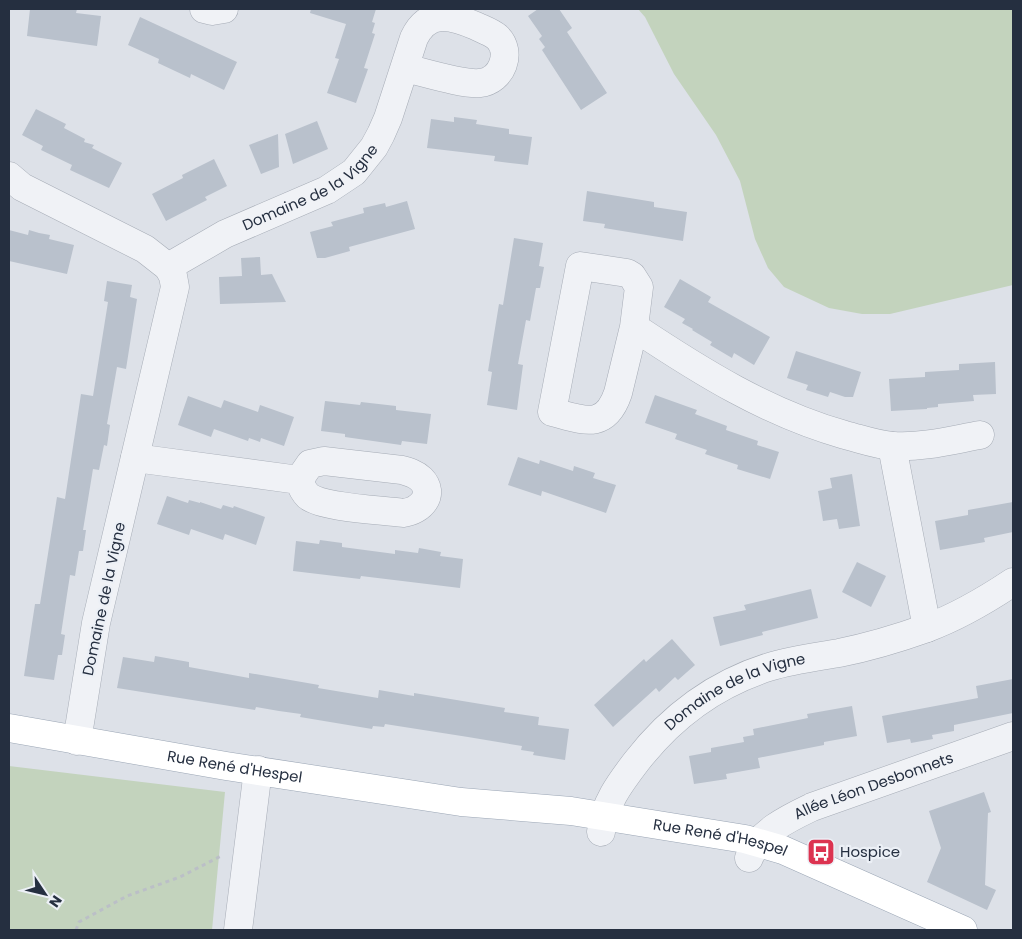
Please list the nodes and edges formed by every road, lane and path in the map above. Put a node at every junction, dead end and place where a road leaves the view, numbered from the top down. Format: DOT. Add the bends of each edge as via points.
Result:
graph roads {
  1 [pos="204,9"];
  2 [pos="224,9"];
  3 [pos="405,68"];
  4 [pos="9,176"];
  5 [pos="168,267"];
  6 [pos="634,327"];
  7 [pos="980,435"];
  8 [pos="892,446"];
  9 [pos="135,458"];
  10 [pos="299,480"];
  11 [pos="1013,582"];
  12 [pos="927,628"];
  13 [pos="9,728"];
  14 [pos="1013,736"];
  15 [pos="77,741"];
  16 [pos="258,770"];
  17 [pos="602,824"];
  18 [pos="249,844"];
  19 [pos="754,850"];
  20 [pos="76,930"];
  21 [pos="238,930"];
  22 [pos="930,930"];
  23 [pos="963,930"];
  1 -- 2 [label="street"];
  3 -- 5 [label="street, Domaine de la Vigne" via="381,134 354,172 327,190 225,234"];
  4 -- 5 [label="street" via="22,186 145,249"];
  5 -- 9 [label="street, Domaine de la Vigne" via="175,287 173,300"];
  6 -- 6 [label="street" via="639,286 632,276 580,266 552,412 590,421 605,416 615,403"];
  6 -- 8 [label="street" via="688,363 756,400 819,426"];
  7 -- 8 [label="street"];
  8 -- 12 [label="street"];
  9 -- 10 [label="street"];
  9 -- 15 [label="street, Domaine de la Vigne" via="95,629"];
  11 -- 12 [label="street, Domaine de la Vigne" via="972,607"];
  12 -- 17 [label="street, Domaine de la Vigne" via="856,650 769,667 709,694 648,746 616,789"];
  13 -- 15 [label="main road, Rue René d'Hespel"];
  14 -- 19 [label="street, Allée Léon Desbonnets" via="812,807 775,828"];
  15 -- 16 [label="main road, Rue René d'Hespel"];
  16 -- 17 [label="main road, Rue René d'Hespel" via="461,802 513,816"];
  16 -- 18 [label="street"];
  17 -- 19 [label="main road, Rue René d'Hespel"];
  18 -- 20 [label="path" via="180,877 127,896 79,922"];
  18 -- 21 [label="street"];
  19 -- 22 [label="main road, Rue René d'Hespel"];
  19 -- 23 [label="main road, Rue René d'Hespel" via="783,850"];
}
